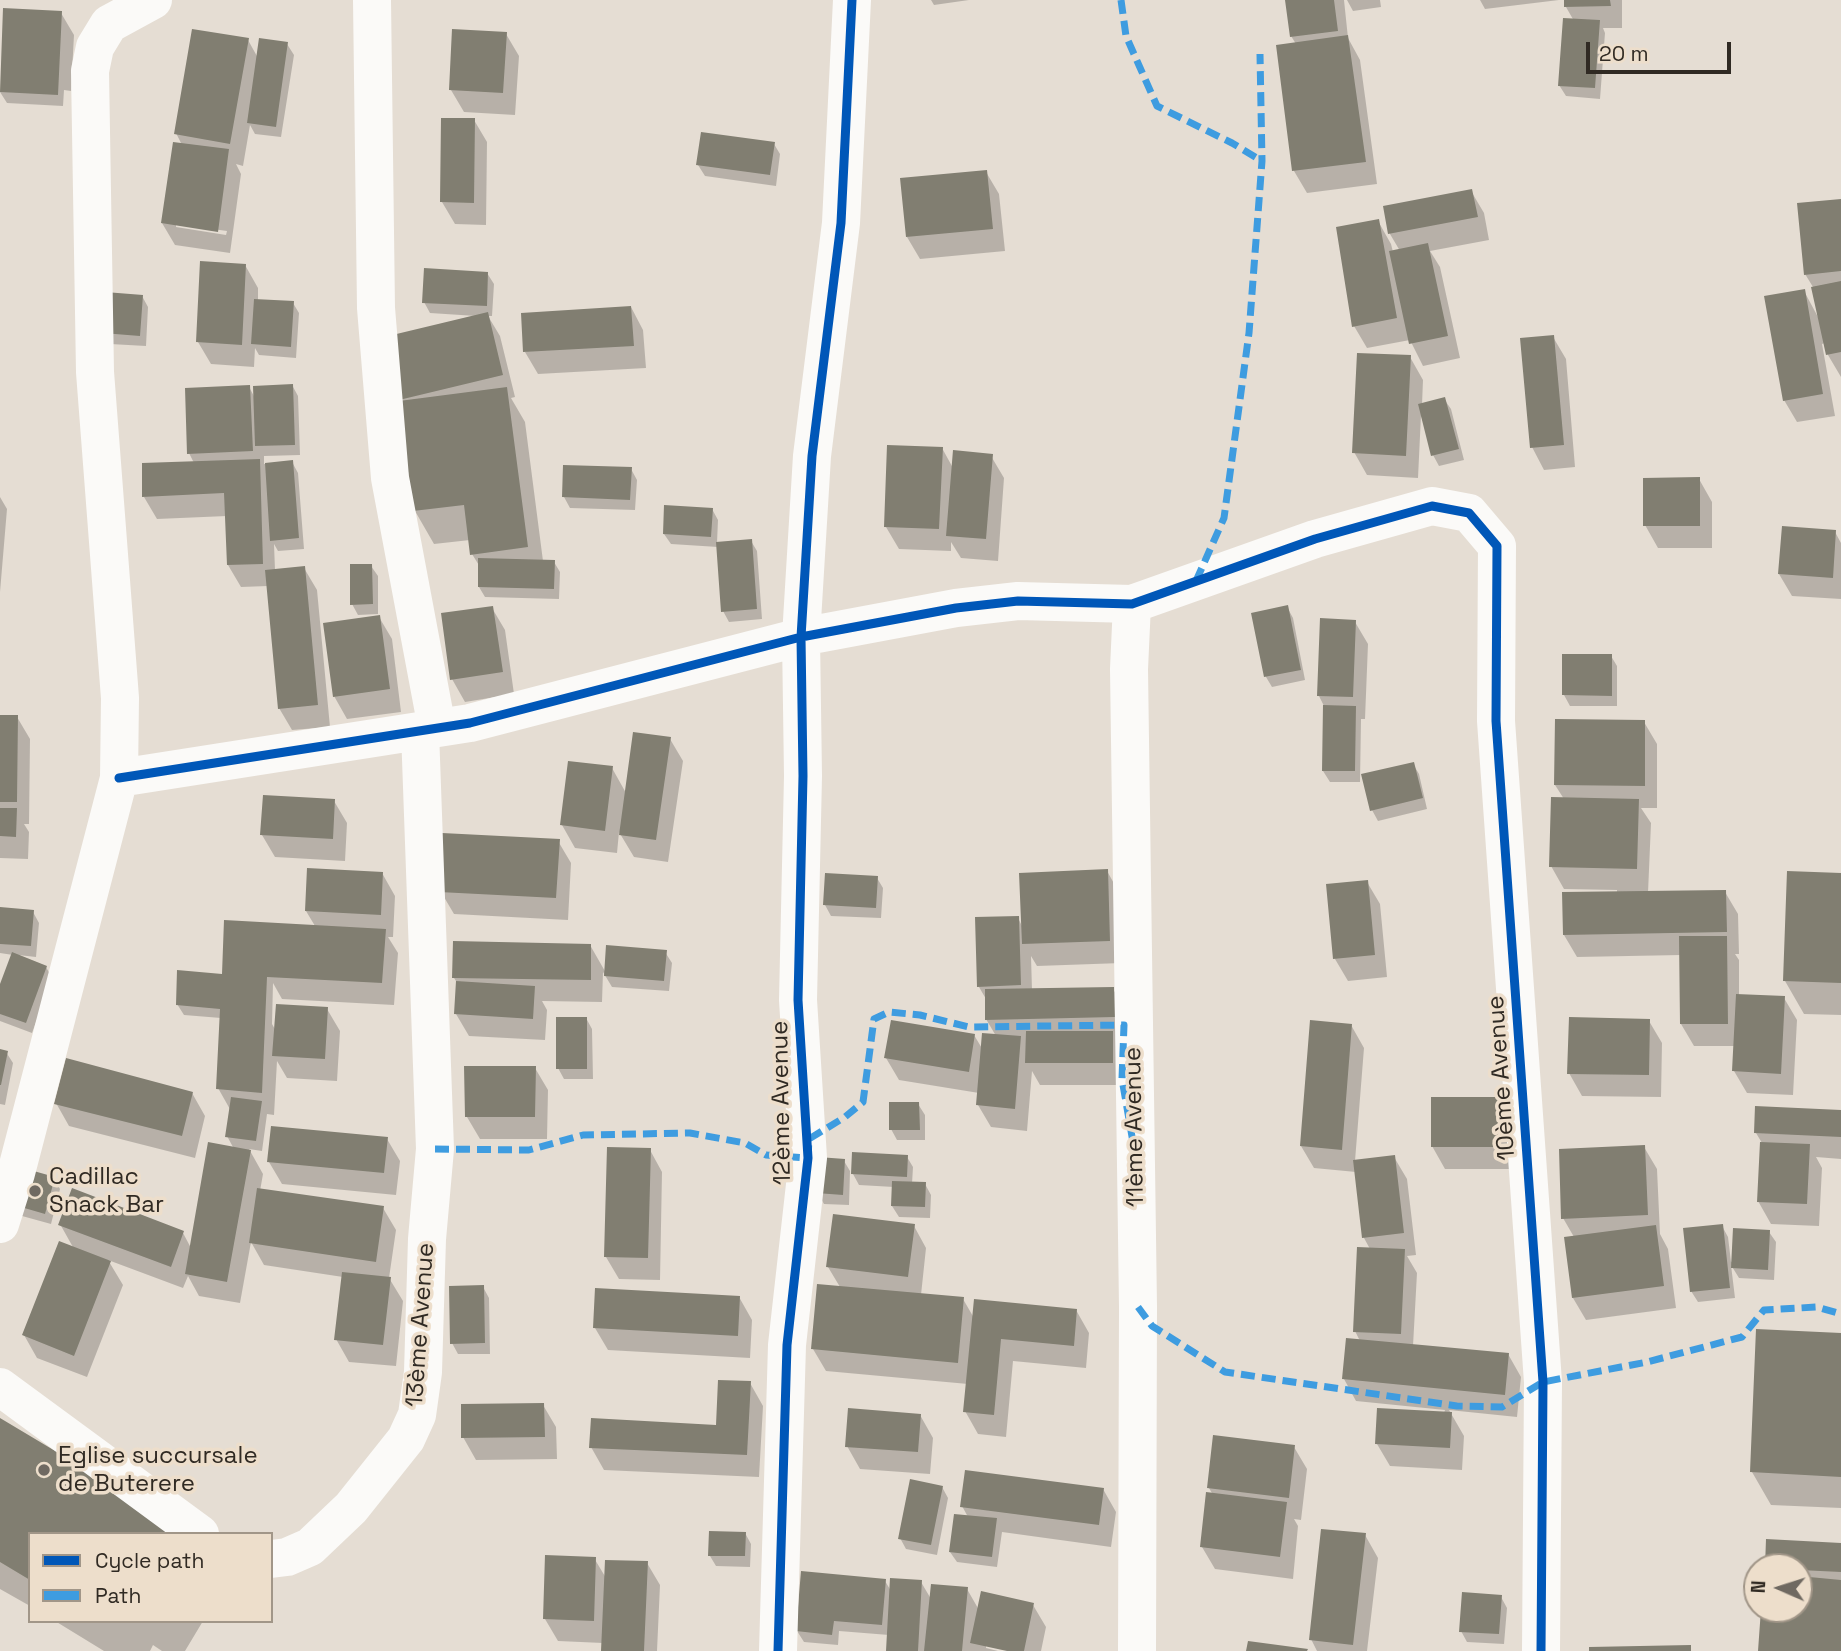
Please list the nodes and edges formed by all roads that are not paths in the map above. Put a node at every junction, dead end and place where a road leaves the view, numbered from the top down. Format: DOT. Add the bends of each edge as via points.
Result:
graph roads {
  1 [pos="153,0"];
  2 [pos="372,0"];
  3 [pos="852,0"];
  4 [pos="1132,604"];
  5 [pos="801,637"];
  6 [pos="428,730"];
  7 [pos="119,778"];
  8 [pos="0,1224"];
  9 [pos="0,1387"];
  10 [pos="197,1532"];
  11 [pos="273,1559"];
  12 [pos="778,1651"];
  13 [pos="1137,1651"];
  14 [pos="1541,1651"];
  1 -- 7 [label="street" via="108,24 94,47 90,71 95,372 120,698"];
  2 -- 6 [label="street, 13ème Avenue" via="376,308 390,478"];
  3 -- 5 [label="street, 12ème Avenue" via="841,223 813,456"];
  4 -- 5 [label="street" via="1018,601"];
  4 -- 13 [label="street, 11ème Avenue"];
  4 -- 14 [label="street, 10ème Avenue" via="1315,539 1432,506 1469,513 1497,546 1496,721 1543,1382"];
  5 -- 6 [label="street"];
  5 -- 12 [label="street, 12ème Avenue" via="798,1000 808,1158 788,1345"];
  6 -- 7 [label="street"];
  6 -- 11 [label="street, 13ème Avenue" via="435,1149 423,1372 416,1415 407,1439 351,1508 310,1547"];
  7 -- 8 [label="street"];
  9 -- 10 [label="street"];
}
